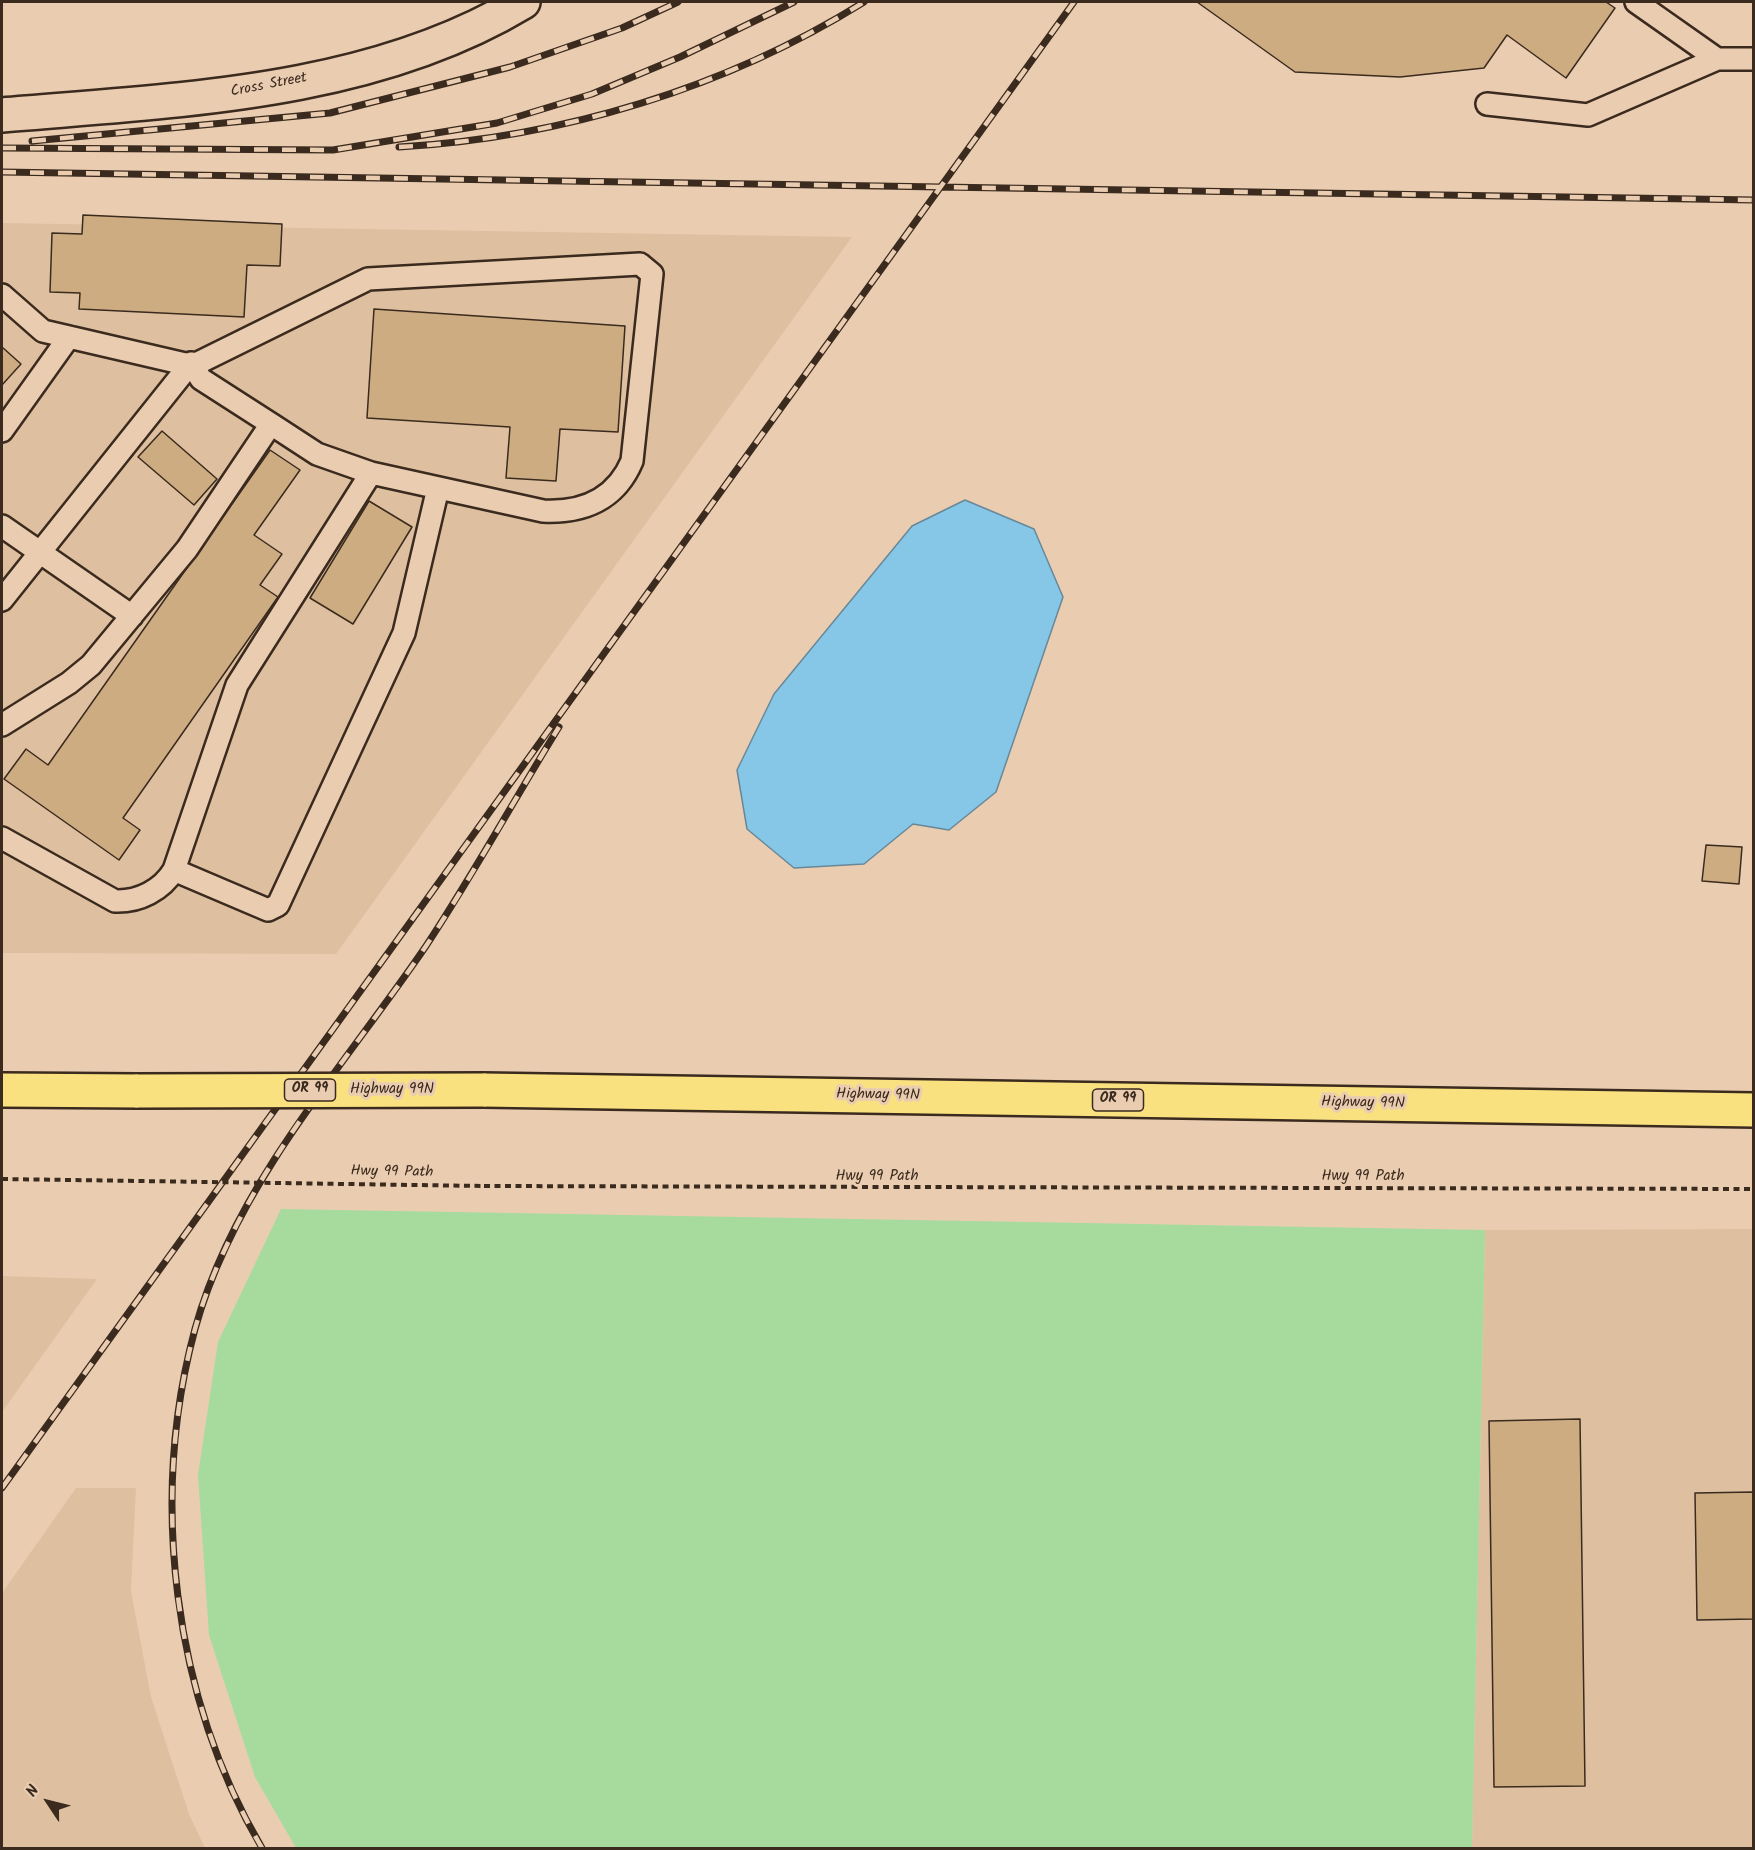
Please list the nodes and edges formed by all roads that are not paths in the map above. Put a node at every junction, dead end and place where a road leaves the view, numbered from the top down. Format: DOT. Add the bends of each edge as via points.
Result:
graph roads {
  1 [pos="523,2"];
  2 [pos="1636,2"];
  3 [pos="1717,59"];
  4 [pos="1754,59"];
  5 [pos="1487,104"];
  6 [pos="2,115"];
  7 [pos="2,295"];
  8 [pos="69,337"];
  9 [pos="191,363"];
  10 [pos="272,424"];
  11 [pos="2,431"];
  12 [pos="371,473"];
  13 [pos="438,488"];
  14 [pos="2,526"];
  15 [pos="41,551"];
  16 [pos="2,600"];
  17 [pos="132,616"];
  18 [pos="2,725"];
  19 [pos="2,838"];
  20 [pos="174,870"];
  21 [pos="2,1090"];
  22 [pos="1754,1110"];
  1 -- 6 [label="street, Cross Street" via="497,17 383,64 217,96"];
  2 -- 3 [label="lane"];
  3 -- 4 [label="lane"];
  3 -- 5 [label="lane" via="1588,115"];
  7 -- 8 [label="lane" via="43,331"];
  8 -- 9 [label="lane"];
  8 -- 11 [label="lane"];
  9 -- 10 [label="lane" via="201,379"];
  9 -- 13 [label="lane" via="212,357 368,279 640,264 652,274 632,461 625,478 611,493 586,506 561,512"];
  9 -- 15 [label="lane"];
  10 -- 12 [label="lane" via="317,454"];
  10 -- 17 [label="lane" via="188,549"];
  12 -- 13 [label="lane"];
  12 -- 20 [label="lane" via="237,685"];
  13 -- 20 [label="lane" via="404,633 278,905 268,910"];
  14 -- 15 [label="lane"];
  15 -- 16 [label="lane"];
  15 -- 17 [label="lane"];
  17 -- 18 [label="lane" via="87,668"];
  19 -- 20 [label="lane" via="115,901 127,902 150,894"];
  21 -- 22 [label="main road, Highway 99N / OR 99, bridge" via="483,1090"];
}
